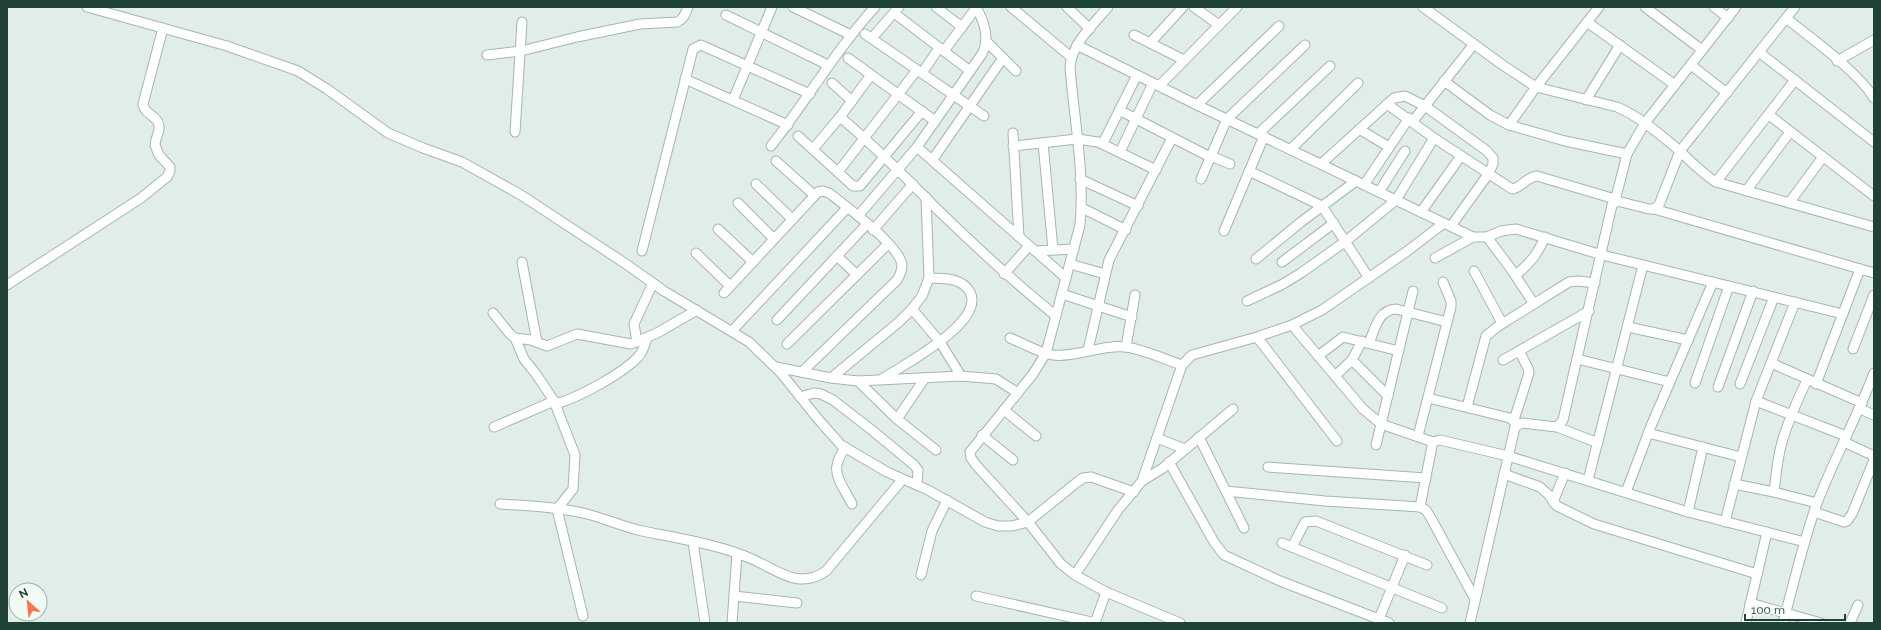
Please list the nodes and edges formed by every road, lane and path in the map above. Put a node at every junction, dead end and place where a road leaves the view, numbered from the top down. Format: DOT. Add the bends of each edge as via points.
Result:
graph roads {
  1 [pos="87,7"];
  2 [pos="688,7"];
  3 [pos="772,7"];
  4 [pos="793,7"];
  5 [pos="875,7"];
  6 [pos="936,7"];
  7 [pos="976,7"];
  8 [pos="1067,7"];
  9 [pos="1108,7"];
  10 [pos="1183,7"];
  11 [pos="1194,7"];
  12 [pos="1237,7"];
  13 [pos="1423,7"];
  14 [pos="1599,7"];
  15 [pos="1645,7"];
  16 [pos="1714,7"];
  17 [pos="1736,7"];
  18 [pos="1015,8"];
  19 [pos="896,10"];
  20 [pos="1789,11"];
  21 [pos="726,15"];
  22 [pos="1728,18"];
  23 [pos="522,22"];
  24 [pos="1587,22"];
  25 [pos="1219,25"];
  26 [pos="1278,26"];
  27 [pos="962,27"];
  28 [pos="163,28"];
  29 [pos="1090,28"];
  30 [pos="761,32"];
  31 [pos="851,35"];
  32 [pos="1134,35"];
  33 [pos="1874,40"];
  34 [pos="986,42"];
  35 [pos="1150,43"];
  36 [pos="1077,44"];
  37 [pos="1474,44"];
  38 [pos="1305,45"];
  39 [pos="1620,45"];
  40 [pos="942,50"];
  41 [pos="1702,50"];
  42 [pos="521,51"];
  43 [pos="1759,52"];
  44 [pos="488,56"];
  45 [pos="1071,57"];
  46 [pos="848,58"];
  47 [pos="1003,58"];
  48 [pos="1184,60"];
  49 [pos="1837,60"];
  50 [pos="747,65"];
  51 [pos="828,65"];
  52 [pos="1691,65"];
  53 [pos="1330,66"];
  54 [pos="970,71"];
  55 [pos="1016,71"];
  56 [pos="920,72"];
  57 [pos="871,75"];
  58 [pos="1137,75"];
  59 [pos="685,79"];
  60 [pos="1795,80"];
  61 [pos="1444,81"];
  62 [pos="832,83"];
  63 [pos="1358,83"];
  64 [pos="1156,84"];
  65 [pos="1675,85"];
  66 [pos="1536,87"];
  67 [pos="810,94"];
  68 [pos="953,94"];
  69 [pos="1727,94"];
  70 [pos="899,95"];
  71 [pos="1874,98"];
  72 [pos="733,100"];
  73 [pos="1586,100"];
  74 [pos="852,101"];
  75 [pos="1388,104"];
  76 [pos="1197,105"];
  77 [pos="970,106"];
  78 [pos="1425,106"];
  79 [pos="1119,110"];
  80 [pos="922,111"];
  81 [pos="1769,115"];
  82 [pos="984,116"];
  83 [pos="840,117"];
  84 [pos="1136,119"];
  85 [pos="1227,119"];
  86 [pos="1411,120"];
  87 [pos="935,121"];
  88 [pos="1645,123"];
  89 [pos="788,125"];
  90 [pos="1509,125"];
  91 [pos="1359,129"];
  92 [pos="515,132"];
  93 [pos="1012,132"];
  94 [pos="1790,132"];
  95 [pos="1261,135"];
  96 [pos="798,136"];
  97 [pos="865,138"];
  98 [pos="1172,138"];
  99 [pos="1434,138"];
  100 [pos="1077,139"];
  101 [pos="1874,142"];
  102 [pos="1043,143"];
  103 [pos="1103,143"];
  104 [pos="771,146"];
  105 [pos="1013,146"];
  106 [pos="917,147"];
  107 [pos="1389,147"];
  108 [pos="813,149"];
  109 [pos="1291,149"];
  110 [pos="1405,151"];
  111 [pos="1680,151"];
  112 [pos="1120,152"];
  113 [pos="1627,154"];
  114 [pos="885,156"];
  115 [pos="1461,156"];
  116 [pos="1210,157"];
  117 [pos="1823,157"];
  118 [pos="932,159"];
  119 [pos="776,161"];
  120 [pos="1230,164"];
  121 [pos="1321,164"];
  122 [pos="898,169"];
  123 [pos="1156,170"];
  124 [pos="1249,171"];
  125 [pos="838,172"];
  126 [pos="1489,173"];
  127 [pos="1080,179"];
  128 [pos="1201,179"];
  129 [pos="1716,182"];
  130 [pos="1360,183"];
  131 [pos="756,184"];
  132 [pos="913,184"];
  133 [pos="1746,191"];
  134 [pos="1379,192"];
  135 [pos="814,195"];
  136 [pos="1874,196"];
  137 [pos="926,198"];
  138 [pos="1396,200"];
  139 [pos="1615,200"];
  140 [pos="738,203"];
  141 [pos="1789,203"];
  142 [pos="1138,206"];
  143 [pos="1322,206"];
  144 [pos="847,208"];
  145 [pos="1082,208"];
  146 [pos="1654,208"];
  147 [pos="1421,212"];
  148 [pos="858,216"];
  149 [pos="792,219"];
  150 [pos="1334,223"];
  151 [pos="1447,225"];
  152 [pos="870,227"];
  153 [pos="1874,227"];
  154 [pos="718,229"];
  155 [pos="1126,230"];
  156 [pos="1224,231"];
  157 [pos="1019,237"];
  158 [pos="1473,237"];
  159 [pos="1487,237"];
  160 [pos="1546,237"];
  161 [pos="774,239"];
  162 [pos="1346,241"];
  163 [pos="888,244"];
  164 [pos="1032,248"];
  165 [pos="1074,249"];
  166 [pos="642,250"];
  167 [pos="1053,250"];
  168 [pos="696,253"];
  169 [pos="1602,255"];
  170 [pos="837,256"];
  171 [pos="1435,258"];
  172 [pos="1256,259"];
  173 [pos="522,262"];
  174 [pos="753,262"];
  175 [pos="1282,262"];
  176 [pos="1070,264"];
  177 [pos="1643,265"];
  178 [pos="1860,269"];
  179 [pos="1474,271"];
  180 [pos="1874,273"];
  181 [pos="1004,274"];
  182 [pos="1105,274"];
  183 [pos="857,275"];
  184 [pos="1516,275"];
  185 [pos="929,278"];
  186 [pos="1066,278"];
  187 [pos="1369,278"];
  188 [pos="1443,282"];
  189 [pos="1713,282"];
  190 [pos="653,283"];
  191 [pos="1595,283"];
  192 [pos="7,285"];
  193 [pos="730,286"];
  194 [pos="1729,286"];
  195 [pos="1413,291"];
  196 [pos="1753,292"];
  197 [pos="724,293"];
  198 [pos="1062,294"];
  199 [pos="1874,294"];
  200 [pos="1136,295"];
  201 [pos="1774,297"];
  202 [pos="1247,301"];
  203 [pos="1795,302"];
  204 [pos="1534,304"];
  205 [pos="1098,306"];
  206 [pos="912,309"];
  207 [pos="697,310"];
  208 [pos="1589,311"];
  209 [pos="493,313"];
  210 [pos="1408,313"];
  211 [pos="1843,314"];
  212 [pos="1056,316"];
  213 [pos="1132,317"];
  214 [pos="777,320"];
  215 [pos="1447,322"];
  216 [pos="1502,323"];
  217 [pos="1292,324"];
  218 [pos="1628,326"];
  219 [pos="732,331"];
  220 [pos="1257,337"];
  221 [pos="515,338"];
  222 [pos="647,338"];
  223 [pos="1010,338"];
  224 [pos="1688,340"];
  225 [pos="537,342"];
  226 [pos="637,342"];
  227 [pos="940,342"];
  228 [pos="1366,342"];
  229 [pos="787,344"];
  230 [pos="1126,347"];
  231 [pos="1853,349"];
  232 [pos="1088,350"];
  233 [pos="1399,351"];
  234 [pos="1519,351"];
  235 [pos="1046,353"];
  236 [pos="1318,356"];
  237 [pos="1577,359"];
  238 [pos="1352,360"];
  239 [pos="1503,360"];
  240 [pos="1771,363"];
  241 [pos="1182,365"];
  242 [pos="776,367"];
  243 [pos="1618,368"];
  244 [pos="802,372"];
  245 [pos="1874,373"];
  246 [pos="1335,376"];
  247 [pos="966,377"];
  248 [pos="831,378"];
  249 [pos="925,378"];
  250 [pos="881,379"];
  251 [pos="858,381"];
  252 [pos="1670,382"];
  253 [pos="1811,382"];
  254 [pos="1695,384"];
  255 [pos="1740,384"];
  256 [pos="1718,387"];
  257 [pos="1018,393"];
  258 [pos="1388,396"];
  259 [pos="800,397"];
  260 [pos="1428,398"];
  261 [pos="554,401"];
  262 [pos="1756,401"];
  263 [pos="1861,406"];
  264 [pos="1467,407"];
  265 [pos="1233,409"];
  266 [pos="1004,410"];
  267 [pos="1791,415"];
  268 [pos="1874,415"];
  269 [pos="897,419"];
  270 [pos="1516,422"];
  271 [pos="1381,424"];
  272 [pos="494,427"];
  273 [pos="1557,427"];
  274 [pos="1648,433"];
  275 [pos="982,435"];
  276 [pos="1036,436"];
  277 [pos="1418,436"];
  278 [pos="1199,437"];
  279 [pos="1157,438"];
  280 [pos="1845,439"];
  281 [pos="1337,441"];
  282 [pos="1433,442"];
  283 [pos="1598,443"];
  284 [pos="1376,445"];
  285 [pos="845,447"];
  286 [pos="1703,447"];
  287 [pos="1184,449"];
  288 [pos="936,450"];
  289 [pos="1508,456"];
  290 [pos="1874,456"];
  291 [pos="1741,457"];
  292 [pos="1012,460"];
  293 [pos="1874,460"];
  294 [pos="1169,462"];
  295 [pos="1268,467"];
  296 [pos="1565,473"];
  297 [pos="1504,474"];
  298 [pos="1426,478"];
  299 [pos="902,480"];
  300 [pos="1588,480"];
  301 [pos="1142,481"];
  302 [pos="1734,484"];
  303 [pos="922,487"];
  304 [pos="1226,491"];
  305 [pos="1134,492"];
  306 [pos="1626,492"];
  307 [pos="1774,492"];
  308 [pos="947,500"];
  309 [pos="1553,502"];
  310 [pos="500,504"];
  311 [pos="852,504"];
  312 [pos="1420,507"];
  313 [pos="557,508"];
  314 [pos="1816,508"];
  315 [pos="1688,512"];
  316 [pos="1028,522"];
  317 [pos="1725,522"];
  318 [pos="1244,528"];
  319 [pos="1767,532"];
  320 [pos="693,542"];
  321 [pos="1805,542"];
  322 [pos="1282,543"];
  323 [pos="1292,547"];
  324 [pos="738,554"];
  325 [pos="1405,555"];
  326 [pos="1427,565"];
  327 [pos="1075,574"];
  328 [pos="1757,574"];
  329 [pos="921,575"];
  330 [pos="1392,588"];
  331 [pos="1106,592"];
  332 [pos="734,596"];
  333 [pos="976,596"];
  334 [pos="1475,599"];
  335 [pos="798,603"];
  336 [pos="1750,603"];
  337 [pos="1858,605"];
  338 [pos="1442,608"];
  339 [pos="1786,613"];
  340 [pos="583,616"];
  341 [pos="1379,619"];
  342 [pos="1746,622"];
  343 [pos="705,623"];
  344 [pos="732,623"];
  345 [pos="1095,623"];
  346 [pos="1180,623"];
  347 [pos="1389,623"];
  348 [pos="1470,623"];
  349 [pos="1783,623"];
  350 [pos="1820,623"];
  351 [pos="1850,623"];
  1 -- 28 [label="street"];
  2 -- 42 [label="street" via="681,20 677,22 640,24"];
  3 -- 30 [label="street"];
  4 -- 31 [label="street"];
  5 -- 31 [label="street"];
  6 -- 27 [label="street"];
  7 -- 27 [label="street"];
  7 -- 34 [label="street" via="982,19"];
  8 -- 29 [label="street"];
  9 -- 29 [label="street"];
  10 -- 35 [label="street"];
  11 -- 25 [label="street"];
  12 -- 25 [label="street"];
  13 -- 37 [label="street"];
  14 -- 24 [label="street"];
  15 -- 41 [label="street"];
  16 -- 22 [label="street"];
  17 -- 22 [label="street"];
  18 -- 45 [label="street"];
  19 -- 40 [label="street"];
  19 -- 56 [label="street" via="869,36"];
  20 -- 43 [label="street"];
  20 -- 49 [label="street"];
  21 -- 30 [label="street"];
  22 -- 41 [label="street"];
  23 -- 42 [label="street"];
  24 -- 39 [label="street"];
  24 -- 66 [label="street"];
  25 -- 48 [label="street"];
  26 -- 76 [label="street"];
  27 -- 40 [label="street"];
  28 -- 190 [label="street" via="227,46 298,71 388,133 474,169 521,195"];
  28 -- 192 [label="street" via="143,104 159,124 155,145 159,155 170,167 167,177 84,237"];
  29 -- 36 [label="street"];
  30 -- 50 [label="street"];
  30 -- 51 [label="street"];
  31 -- 51 [label="street"];
  32 -- 35 [label="street"];
  33 -- 49 [label="street"];
  34 -- 47 [label="street"];
  34 -- 54 [label="street" via="982,54"];
  35 -- 48 [label="street"];
  36 -- 45 [label="street"];
  36 -- 58 [label="street"];
  37 -- 61 [label="street"];
  37 -- 66 [label="street"];
  38 -- 85 [label="street"];
  39 -- 65 [label="street"];
  39 -- 73 [label="street"];
  40 -- 54 [label="street"];
  40 -- 56 [label="street"];
  41 -- 52 [label="street"];
  42 -- 44 [label="street"];
  42 -- 92 [label="street"];
  43 -- 60 [label="street"];
  43 -- 69 [label="street"];
  45 -- 100 [label="street"];
  46 -- 57 [label="street"];
  47 -- 55 [label="street"];
  47 -- 77 [label="street"];
  48 -- 64 [label="street"];
  49 -- 71 [label="street"];
  50 -- 59 [label="street" via="701,45 691,53"];
  50 -- 67 [label="street"];
  50 -- 72 [label="street"];
  51 -- 67 [label="street"];
  52 -- 65 [label="street"];
  52 -- 69 [label="street"];
  53 -- 95 [label="street"];
  54 -- 68 [label="street"];
  56 -- 68 [label="street"];
  56 -- 70 [label="street"];
  57 -- 70 [label="street"];
  57 -- 74 [label="street"];
  58 -- 64 [label="street"];
  58 -- 79 [label="street"];
  59 -- 72 [label="street"];
  59 -- 166 [label="street"];
  60 -- 81 [label="street"];
  60 -- 101 [label="street"];
  61 -- 78 [label="street"];
  61 -- 90 [label="street" via="1490,115"];
  62 -- 74 [label="street"];
  63 -- 109 [label="street"];
  64 -- 76 [label="street"];
  64 -- 84 [label="street"];
  65 -- 88 [label="street"];
  66 -- 73 [label="street"];
  66 -- 90 [label="street"];
  67 -- 89 [label="street"];
  68 -- 77 [label="street"];
  68 -- 87 [label="street"];
  69 -- 111 [label="street"];
  70 -- 80 [label="street"];
  70 -- 97 [label="street"];
  72 -- 89 [label="street"];
  73 -- 88 [label="street" via="1630,113"];
  74 -- 83 [label="street"];
  75 -- 78 [label="street" via="1394,98 1405,96"];
  75 -- 86 [label="street"];
  75 -- 91 [label="street"];
  76 -- 85 [label="street"];
  77 -- 82 [label="street"];
  77 -- 118 [label="street"];
  78 -- 86 [label="street"];
  78 -- 126 [label="street" via="1491,154 1493,164"];
  79 -- 84 [label="street"];
  79 -- 103 [label="street"];
  80 -- 87 [label="street"];
  80 -- 114 [label="street"];
  81 -- 94 [label="street"];
  81 -- 129 [label="street"];
  83 -- 97 [label="street"];
  83 -- 108 [label="street"];
  84 -- 98 [label="street"];
  84 -- 112 [label="street"];
  85 -- 95 [label="street"];
  85 -- 116 [label="street"];
  86 -- 99 [label="street"];
  86 -- 107 [label="street"];
  87 -- 106 [label="street"];
  88 -- 111 [label="street"];
  88 -- 113 [label="street"];
  89 -- 104 [label="street"];
  90 -- 113 [label="street" via="1565,141"];
  91 -- 107 [label="street"];
  91 -- 121 [label="street"];
  93 -- 105 [label="street"];
  94 -- 117 [label="street"];
  94 -- 133 [label="street"];
  95 -- 109 [label="street"];
  95 -- 124 [label="street"];
  96 -- 108 [label="street"];
  97 -- 114 [label="street"];
  97 -- 125 [label="street"];
  98 -- 116 [label="street"];
  98 -- 123 [label="street"];
  99 -- 115 [label="street"];
  99 -- 138 [label="street"];
  100 -- 102 [label="street"];
  100 -- 103 [label="street"];
  100 -- 127 [label="street"];
  102 -- 105 [label="street"];
  102 -- 167 [label="street"];
  103 -- 112 [label="street"];
  105 -- 157 [label="street"];
  106 -- 118 [label="street"];
  106 -- 122 [label="street"];
  107 -- 130 [label="street"];
  108 -- 125 [label="street"];
  109 -- 121 [label="street"];
  110 -- 134 [label="street"];
  111 -- 129 [label="street"];
  111 -- 146 [label="street" via="1661,200"];
  112 -- 123 [label="street"];
  113 -- 139 [label="street"];
  114 -- 122 [label="street"];
  114 -- 125 [label="street" via="860,186 853,186"];
  115 -- 126 [label="street"];
  115 -- 147 [label="street"];
  116 -- 120 [label="street"];
  116 -- 128 [label="street"];
  117 -- 136 [label="street"];
  117 -- 141 [label="street"];
  118 -- 157 [label="street"];
  119 -- 135 [label="street"];
  121 -- 130 [label="street"];
  122 -- 132 [label="street"];
  122 -- 148 [label="street"];
  123 -- 142 [label="street"];
  124 -- 143 [label="street"];
  124 -- 156 [label="street"];
  126 -- 139 [label="street" via="1512,189 1520,186 1528,178 1537,176"];
  126 -- 151 [label="street"];
  127 -- 142 [label="street"];
  127 -- 145 [label="street"];
  129 -- 133 [label="street"];
  130 -- 134 [label="street"];
  130 -- 143 [label="street"];
  131 -- 149 [label="street"];
  132 -- 137 [label="street"];
  132 -- 152 [label="street"];
  133 -- 141 [label="street"];
  134 -- 138 [label="street"];
  135 -- 144 [label="street" via="823,191 830,193"];
  135 -- 149 [label="street"];
  137 -- 181 [label="street"];
  137 -- 185 [label="street"];
  138 -- 147 [label="street"];
  138 -- 162 [label="street"];
  139 -- 146 [label="street"];
  139 -- 169 [label="street"];
  140 -- 161 [label="street"];
  141 -- 153 [label="street"];
  142 -- 155 [label="street"];
  143 -- 150 [label="street"];
  143 -- 172 [label="street"];
  144 -- 148 [label="street"];
  144 -- 219 [label="street"];
  145 -- 155 [label="street"];
  145 -- 165 [label="street"];
  146 -- 178 [label="street"];
  147 -- 151 [label="street"];
  148 -- 152 [label="street"];
  149 -- 161 [label="street"];
  150 -- 162 [label="street"];
  150 -- 175 [label="street"];
  151 -- 158 [label="street"];
  151 -- 187 [label="street"];
  152 -- 163 [label="street"];
  152 -- 170 [label="street"];
  154 -- 174 [label="street"];
  155 -- 182 [label="street" via="1109,260"];
  157 -- 164 [label="street"];
  158 -- 159 [label="street"];
  158 -- 171 [label="street"];
  159 -- 160 [label="street" via="1501,231 1516,229"];
  159 -- 184 [label="street"];
  160 -- 169 [label="street"];
  160 -- 184 [label="street" via="1537,255"];
  161 -- 174 [label="street"];
  162 -- 187 [label="street"];
  162 -- 202 [label="street" via="1284,284"];
  163 -- 183 [label="street"];
  163 -- 244 [label="street" via="897,252 902,264 902,271 897,280"];
  164 -- 167 [label="street"];
  164 -- 181 [label="street"];
  164 -- 186 [label="street"];
  165 -- 167 [label="street"];
  165 -- 176 [label="street"];
  168 -- 193 [label="street"];
  169 -- 177 [label="street"];
  169 -- 191 [label="street"];
  170 -- 183 [label="street"];
  170 -- 214 [label="street"];
  173 -- 225 [label="street"];
  174 -- 193 [label="street"];
  176 -- 182 [label="street"];
  176 -- 186 [label="street"];
  177 -- 189 [label="street"];
  177 -- 218 [label="street"];
  178 -- 180 [label="street"];
  178 -- 211 [label="street"];
  179 -- 216 [label="street"];
  181 -- 212 [label="street"];
  182 -- 205 [label="street"];
  183 -- 229 [label="street"];
  184 -- 204 [label="street"];
  185 -- 206 [label="street" via="922,296"];
  185 -- 227 [label="street" via="954,280 968,289 972,297 970,311"];
  186 -- 198 [label="street"];
  187 -- 217 [label="street" via="1322,310"];
  188 -- 215 [label="street" via="1451,302"];
  189 -- 194 [label="street"];
  189 -- 224 [label="street"];
  190 -- 207 [label="street"];
  190 -- 226 [label="street" via="634,324"];
  191 -- 204 [label="street" via="1569,282"];
  191 -- 208 [label="street"];
  193 -- 197 [label="street"];
  194 -- 196 [label="street"];
  194 -- 254 [label="street"];
  195 -- 210 [label="street"];
  196 -- 201 [label="street"];
  196 -- 256 [label="street"];
  198 -- 205 [label="street"];
  198 -- 212 [label="street"];
  199 -- 231 [label="street"];
  200 -- 213 [label="street"];
  201 -- 203 [label="street"];
  201 -- 255 [label="street"];
  203 -- 211 [label="street"];
  203 -- 240 [label="street"];
  204 -- 216 [label="street"];
  205 -- 213 [label="street"];
  205 -- 232 [label="street"];
  206 -- 227 [label="street"];
  206 -- 248 [label="street"];
  207 -- 219 [label="street"];
  207 -- 222 [label="street"];
  208 -- 234 [label="street"];
  208 -- 237 [label="street"];
  209 -- 221 [label="street"];
  210 -- 215 [label="street"];
  210 -- 228 [label="street" via="1389,309 1378,318"];
  210 -- 233 [label="street"];
  211 -- 253 [label="street"];
  212 -- 235 [label="street"];
  213 -- 230 [label="street"];
  215 -- 260 [label="street"];
  216 -- 264 [label="street" via="1490,332 1484,341"];
  217 -- 220 [label="street"];
  217 -- 236 [label="street"];
  218 -- 224 [label="street"];
  218 -- 243 [label="street"];
  219 -- 242 [label="street" via="749,342"];
  220 -- 241 [label="street" via="1192,355"];
  220 -- 281 [label="street"];
  221 -- 225 [label="street"];
  221 -- 261 [label="street" via="524,359"];
  222 -- 226 [label="street"];
  222 -- 261 [label="street" via="637,359 611,378 563,401"];
  223 -- 235 [label="street"];
  224 -- 252 [label="street"];
  225 -- 226 [label="street" via="552,346 577,334 624,344"];
  227 -- 247 [label="street"];
  227 -- 250 [label="street"];
  228 -- 233 [label="street"];
  228 -- 236 [label="street" via="1343,337"];
  228 -- 238 [label="street"];
  230 -- 232 [label="street"];
  230 -- 241 [label="street"];
  232 -- 235 [label="street" via="1061,355"];
  233 -- 258 [label="street"];
  234 -- 239 [label="street"];
  234 -- 270 [label="street" via="1529,373"];
  235 -- 257 [label="street"];
  236 -- 246 [label="street"];
  237 -- 243 [label="street"];
  237 -- 273 [label="street" via="1563,420"];
  238 -- 246 [label="street"];
  238 -- 258 [label="street"];
  240 -- 253 [label="street"];
  240 -- 262 [label="street"];
  241 -- 279 [label="street"];
  242 -- 244 [label="street"];
  242 -- 259 [label="street"];
  243 -- 252 [label="street"];
  243 -- 283 [label="street"];
  244 -- 248 [label="street"];
  245 -- 263 [label="street"];
  246 -- 271 [label="street" via="1363,409"];
  247 -- 249 [label="street"];
  247 -- 257 [label="street" via="996,378"];
  248 -- 251 [label="street"];
  249 -- 250 [label="street"];
  249 -- 269 [label="street"];
  250 -- 251 [label="street"];
  251 -- 269 [label="street"];
  252 -- 274 [label="street"];
  253 -- 263 [label="street"];
  253 -- 267 [label="street"];
  257 -- 266 [label="street"];
  258 -- 271 [label="street"];
  259 -- 285 [label="street"];
  259 -- 303 [label="street" via="814,393 833,400 914,465 918,470"];
  260 -- 264 [label="street"];
  260 -- 277 [label="street"];
  261 -- 272 [label="street"];
  261 -- 313 [label="street" via="575,455 573,489"];
  262 -- 267 [label="street"];
  262 -- 291 [label="street"];
  263 -- 268 [label="street"];
  263 -- 280 [label="street"];
  264 -- 270 [label="street"];
  265 -- 278 [label="street"];
  266 -- 275 [label="street"];
  266 -- 276 [label="street"];
  267 -- 280 [label="street"];
  267 -- 307 [label="street" via="1781,448"];
  269 -- 288 [label="street"];
  270 -- 273 [label="street"];
  270 -- 289 [label="street"];
  271 -- 277 [label="street"];
  271 -- 284 [label="street"];
  273 -- 283 [label="street"];
  274 -- 286 [label="street"];
  274 -- 306 [label="street"];
  275 -- 292 [label="street"];
  275 -- 316 [label="street" via="970,452 971,458"];
  277 -- 282 [label="street"];
  278 -- 287 [label="street"];
  278 -- 304 [label="street"];
  279 -- 287 [label="street"];
  279 -- 301 [label="street"];
  280 -- 290 [label="street"];
  280 -- 314 [label="street"];
  282 -- 289 [label="street" via="1440,440"];
  282 -- 298 [label="street"];
  283 -- 300 [label="street"];
  285 -- 299 [label="street"];
  285 -- 311 [label="street" via="836,467"];
  286 -- 291 [label="street"];
  286 -- 315 [label="street"];
  287 -- 294 [label="street"];
  289 -- 296 [label="street"];
  289 -- 297 [label="street"];
  291 -- 302 [label="street"];
  293 -- 314 [label="street" via="1847,521 1844,522"];
  294 -- 301 [label="street"];
  294 -- 341 [label="street" via="1224,555 1280,581"];
  295 -- 298 [label="street"];
  296 -- 300 [label="street"];
  296 -- 309 [label="street"];
  297 -- 309 [label="street" via="1540,487"];
  297 -- 334 [label="street"];
  298 -- 312 [label="street"];
  299 -- 303 [label="street"];
  299 -- 324 [label="street" via="826,571 817,577 796,579"];
  300 -- 306 [label="street"];
  301 -- 305 [label="street"];
  302 -- 307 [label="street"];
  302 -- 317 [label="street"];
  303 -- 308 [label="street"];
  304 -- 312 [label="street"];
  304 -- 318 [label="street"];
  305 -- 316 [label="street" via="1102,479 1091,476 1083,478"];
  305 -- 327 [label="street" via="1118,510"];
  306 -- 315 [label="street"];
  307 -- 314 [label="street"];
  308 -- 316 [label="street" via="998,526"];
  308 -- 329 [label="street" via="932,531"];
  309 -- 328 [label="street" via="1564,511 1594,524"];
  310 -- 313 [label="street"];
  312 -- 334 [label="street" via="1432,520"];
  313 -- 320 [label="street"];
  313 -- 340 [label="street"];
  314 -- 321 [label="street"];
  315 -- 317 [label="street"];
  316 -- 327 [label="street" via="1061,564"];
  317 -- 319 [label="street"];
  319 -- 321 [label="street"];
  319 -- 328 [label="street"];
  320 -- 324 [label="street"];
  320 -- 343 [label="street"];
  321 -- 339 [label="street"];
  322 -- 323 [label="street"];
  323 -- 325 [label="street" via="1303,524 1310,520"];
  323 -- 330 [label="street"];
  324 -- 332 [label="street"];
  325 -- 326 [label="street"];
  325 -- 330 [label="street"];
  327 -- 331 [label="street"];
  328 -- 336 [label="street"];
  330 -- 338 [label="street"];
  330 -- 341 [label="street"];
  331 -- 345 [label="street"];
  331 -- 346 [label="street"];
  332 -- 335 [label="street"];
  332 -- 344 [label="street"];
  333 -- 345 [label="street"];
  334 -- 348 [label="street"];
  336 -- 339 [label="street"];
  336 -- 342 [label="street"];
  337 -- 351 [label="street"];
  339 -- 349 [label="street"];
  339 -- 350 [label="street"];
  341 -- 347 [label="street"];
}
